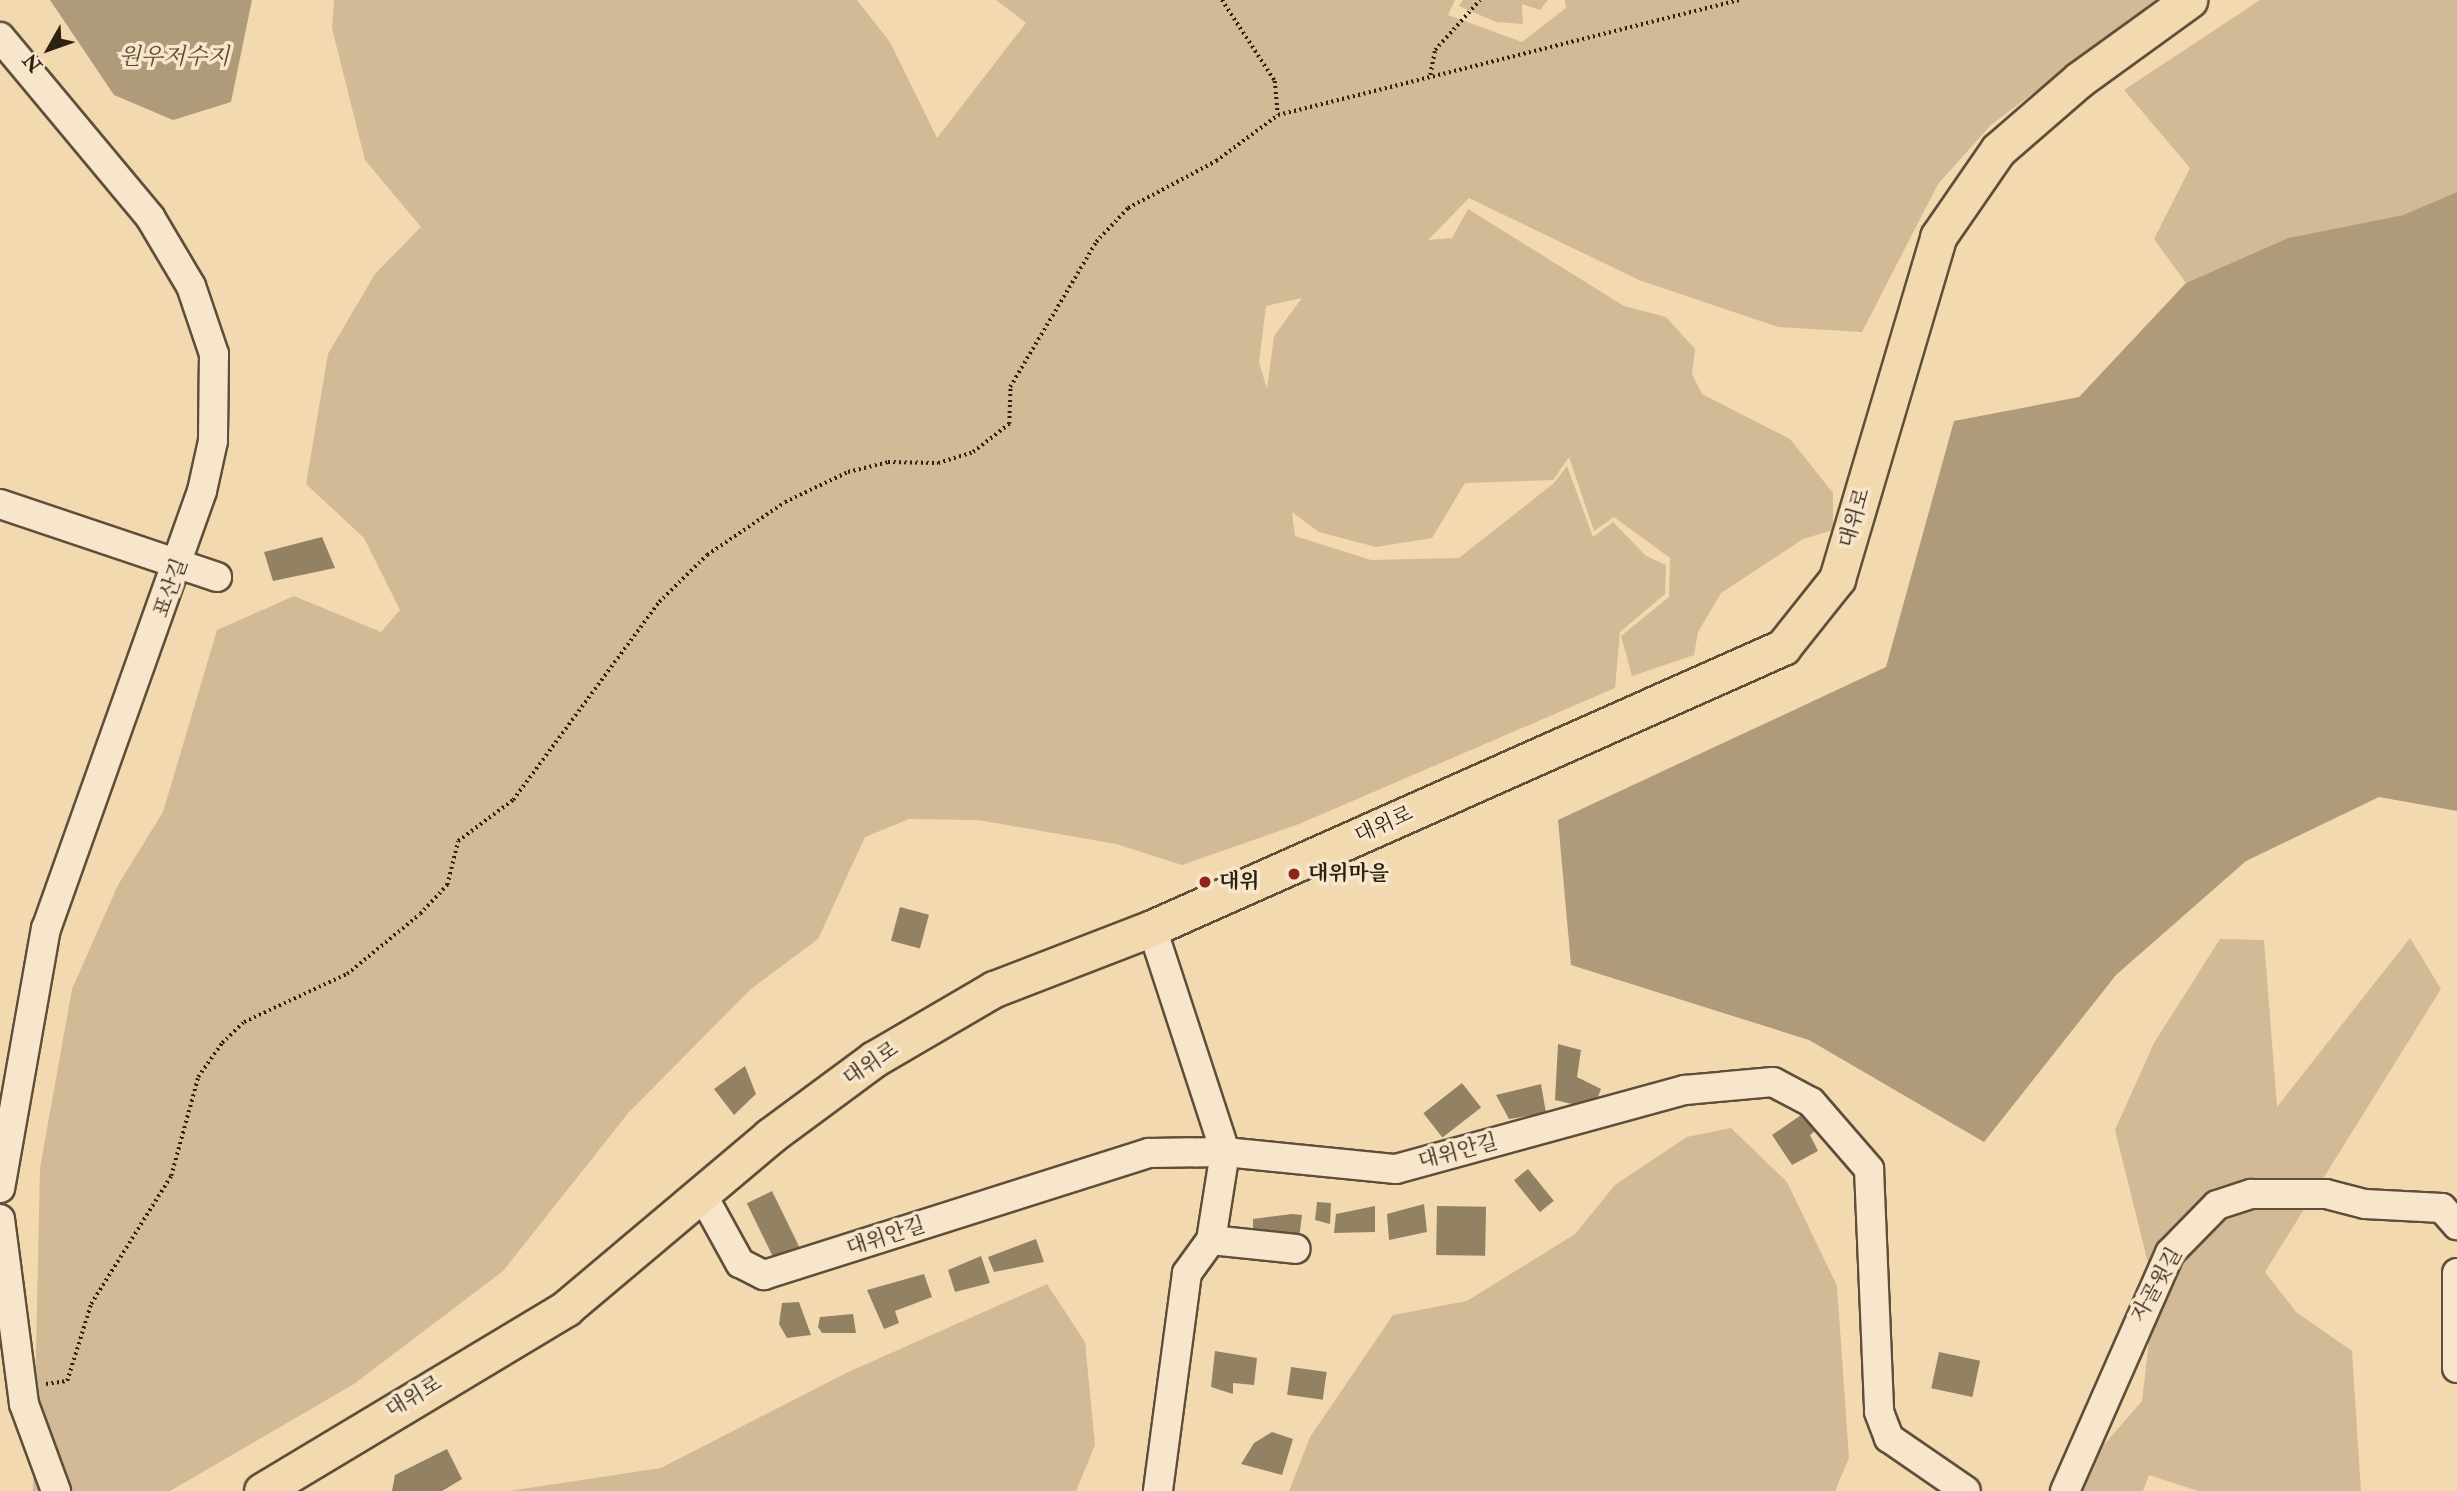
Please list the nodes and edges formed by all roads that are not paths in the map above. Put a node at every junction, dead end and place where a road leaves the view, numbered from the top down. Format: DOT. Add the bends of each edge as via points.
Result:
graph roads {
  1 [pos="2189,0"];
  2 [pos="0,37"];
  3 [pos="0,505"];
  4 [pos="180,565"];
  5 [pos="217,577"];
  6 [pos="1152,928"];
  7 [pos="1225,1152"];
  8 [pos="0,1188"];
  9 [pos="703,1196"];
  10 [pos="0,1219"];
  11 [pos="2457,1225"];
  12 [pos="1210,1240"];
  13 [pos="1296,1249"];
  14 [pos="2457,1273"];
  15 [pos="2457,1368"];
  16 [pos="16,1395"];
  17 [pos="56,1491"];
  18 [pos="262,1491"];
  19 [pos="1158,1491"];
  20 [pos="1966,1491"];
  21 [pos="2065,1491"];
  1 -- 6 [label="main road, 대위로" via="2080,79 1998,150 1938,237 1837,579 1783,647"];
  2 -- 4 [label="street, 표산길" via="150,217 191,286 214,354 212,441"];
  3 -- 4 [label="street"];
  4 -- 5 [label="street"];
  4 -- 8 [label="street, 표산길" via="46,928"];
  6 -- 7 [label="street"];
  6 -- 9 [label="main road, 대위로" via="994,989 940,1019 874,1059"];
  7 -- 9 [label="street, 대위안길" via="1149,1153 764,1275 740,1263"];
  7 -- 12 [label="street"];
  7 -- 20 [label="street, 대위안길" via="1396,1169 1685,1090 1773,1082 1811,1102 1869,1169 1879,1412 1889,1438"];
  9 -- 18 [label="main road, 대위로" via="566,1308"];
  10 -- 16 [label="street"];
  11 -- 21 [label="street, 자골윗길" via="2442,1208 2365,1204 2326,1194 2251,1194 2217,1205 2170,1253"];
  12 -- 13 [label="street"];
  12 -- 19 [label="street" via="1187,1273"];
  14 -- 15 [label="street"];
  16 -- 17 [label="street"];
}
